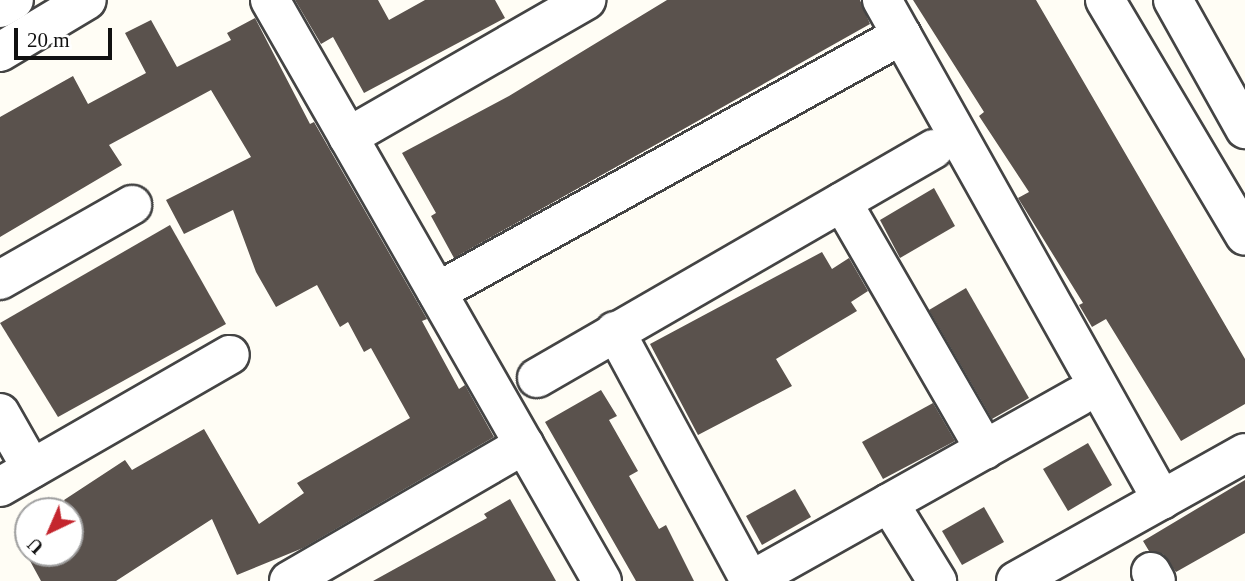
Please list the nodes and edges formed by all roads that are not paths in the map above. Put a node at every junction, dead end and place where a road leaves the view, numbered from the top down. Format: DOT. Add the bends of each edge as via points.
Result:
graph roads {
  1 [pos="13,0"];
  2 [pos="87,0"];
  3 [pos="270,0"];
  4 [pos="586,0"];
  5 [pos="882,0"];
  6 [pos="1105,0"];
  7 [pos="1173,0"];
  8 [pos="0,8"];
  9 [pos="902,35"];
  10 [pos="0,52"];
  11 [pos="1245,129"];
  12 [pos="348,137"];
  13 [pos="934,149"];
  14 [pos="842,202"];
  15 [pos="132,205"];
  16 [pos="1245,236"];
  17 [pos="0,280"];
  18 [pos="437,292"];
  19 [pos="615,331"];
  20 [pos="230,355"];
  21 [pos="537,378"];
  22 [pos="1079,396"];
  23 [pos="0,413"];
  24 [pos="524,445"];
  25 [pos="985,450"];
  26 [pos="1245,453"];
  27 [pos="16,478"];
  28 [pos="1163,500"];
  29 [pos="889,503"];
  30 [pos="289,581"];
  31 [pos="602,581"];
  32 [pos="750,581"];
  33 [pos="937,581"];
  34 [pos="1016,581"];
  1 -- 8 [label="street"];
  2 -- 10 [label="street"];
  3 -- 12 [label="street"];
  4 -- 12 [label="street"];
  5 -- 9 [label="street"];
  6 -- 16 [label="street"];
  7 -- 11 [label="street"];
  9 -- 18 [label="street"];
  9 -- 28 [label="street"];
  12 -- 18 [label="street"];
  13 -- 14 [label="street"];
  14 -- 19 [label="street"];
  14 -- 25 [label="street"];
  15 -- 17 [label="street"];
  18 -- 24 [label="street"];
  19 -- 21 [label="street"];
  19 -- 32 [label="street"];
  20 -- 27 [label="street"];
  22 -- 25 [label="street"];
  23 -- 27 [label="street"];
  24 -- 30 [label="street"];
  24 -- 31 [label="street"];
  25 -- 29 [label="street"];
  26 -- 28 [label="street"];
  28 -- 34 [label="street"];
  29 -- 32 [label="street"];
  29 -- 33 [label="street"];
}
